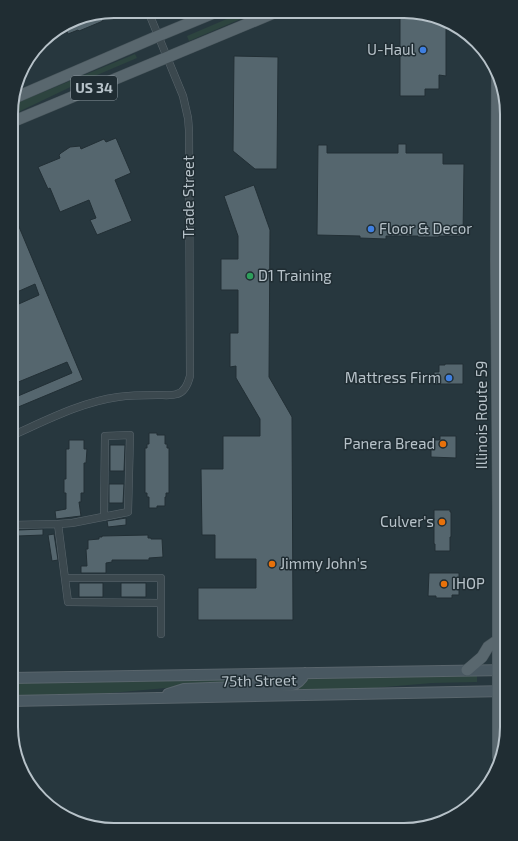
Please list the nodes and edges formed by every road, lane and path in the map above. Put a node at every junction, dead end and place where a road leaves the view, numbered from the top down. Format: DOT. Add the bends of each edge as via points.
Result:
graph roads {
  1 [pos="151,18"];
  2 [pos="202,18"];
  3 [pos="261,18"];
  4 [pos="158,36"];
  5 [pos="167,57"];
  6 [pos="497,89"];
  7 [pos="20,96"];
  8 [pos="18,119"];
  9 [pos="500,350"];
  10 [pos="18,433"];
  11 [pos="104,516"];
  12 [pos="500,522"];
  13 [pos="58,524"];
  14 [pos="18,525"];
  15 [pos="65,578"];
  16 [pos="161,603"];
  17 [pos="161,634"];
  18 [pos="498,640"];
  19 [pos="500,655"];
  20 [pos="467,670"];
  21 [pos="500,670"];
  22 [pos="305,673"];
  23 [pos="18,678"];
  24 [pos="500,691"];
  25 [pos="159,698"];
  26 [pos="18,701"];
  27 [pos="500,724"];
  28 [pos="499,738"];
  1 -- 4 [label="street, Trade Street"];
  2 -- 4 [label="main road, US 34"];
  3 -- 5 [label="main road, US 34"];
  4 -- 5 [label="street, Trade Street"];
  4 -- 7 [label="main road, US 34"];
  5 -- 8 [label="main road, US 34"];
  5 -- 10 [label="street, Trade Street" via="183,96 190,130 190,376 185,390 170,395 132,395 100,400"];
  6 -- 9 [label="main road, Illinois Route 59" via="496,268"];
  11 -- 11 [label="street" via="128,512 130,435 105,436"];
  11 -- 13 [label="street"];
  12 -- 18 [label="main road, Illinois Route 59"];
  13 -- 14 [label="street"];
  13 -- 15 [label="street"];
  15 -- 16 [label="street" via="68,602"];
  15 -- 16 [label="street" via="161,578"];
  16 -- 17 [label="street"];
  18 -- 19 [label="main road, Illinois Route 59"];
  18 -- 20 [label="main road"];
  20 -- 21 [label="main road, 75th Street"];
  20 -- 22 [label="main road, 75th Street"];
  22 -- 23 [label="main road, 75th Street"];
  22 -- 25 [label="main road" via="299,683 292,685 184,689"];
  24 -- 25 [label="main road, 75th Street"];
  25 -- 26 [label="main road, 75th Street"];
  27 -- 28 [label="main road, Illinois Route 59"];
}
